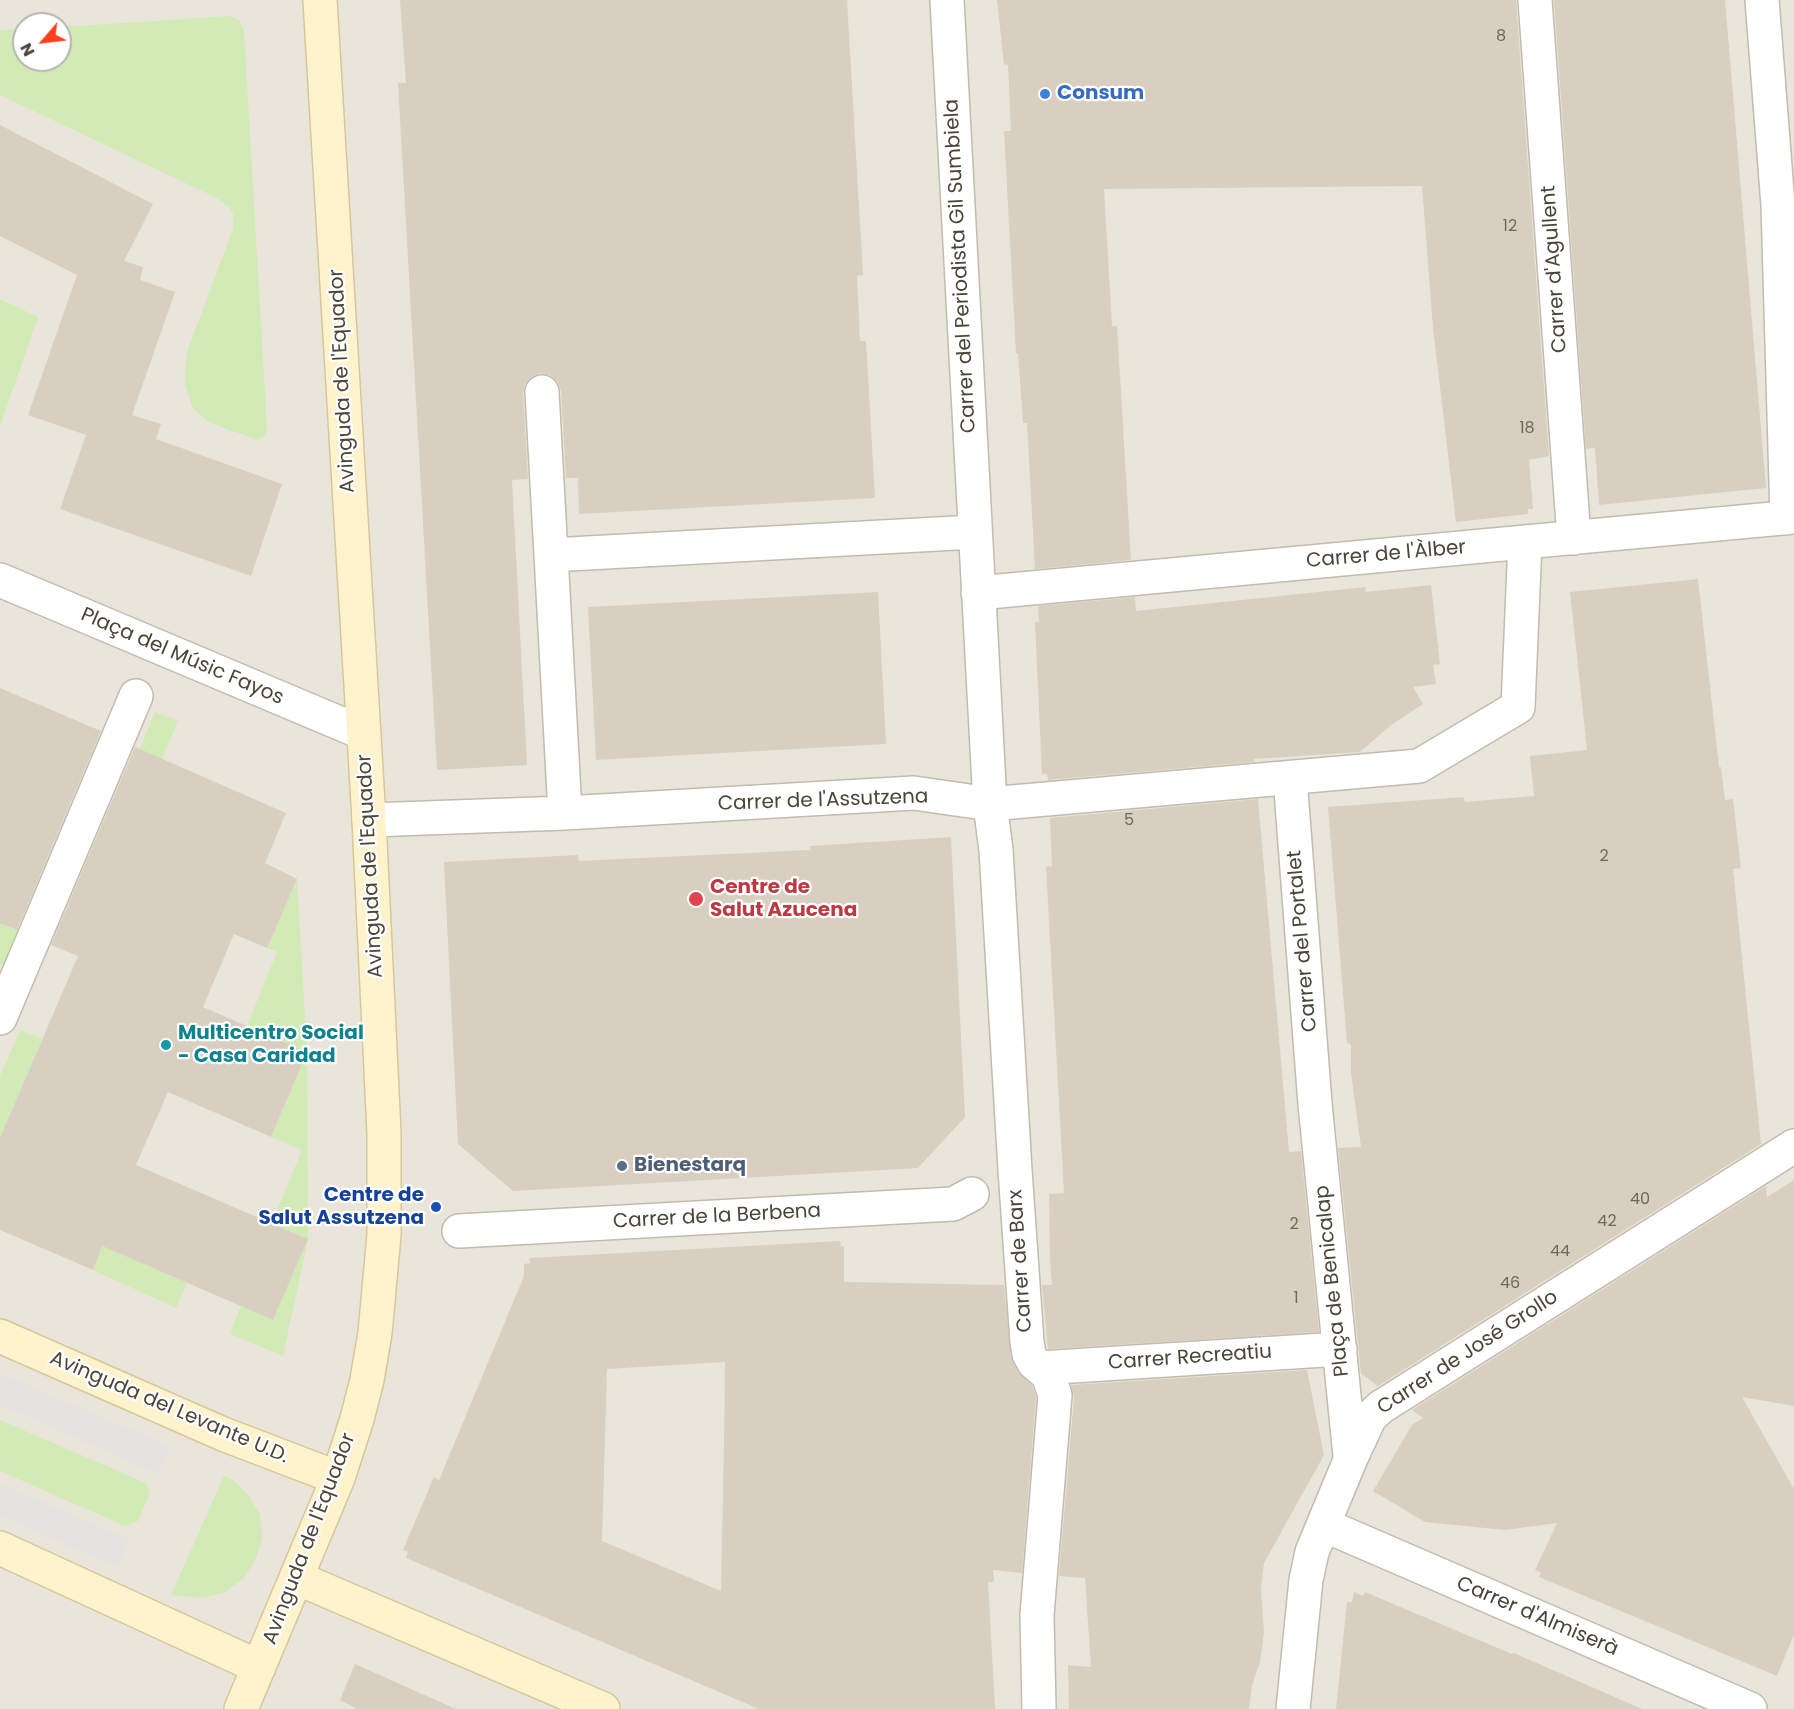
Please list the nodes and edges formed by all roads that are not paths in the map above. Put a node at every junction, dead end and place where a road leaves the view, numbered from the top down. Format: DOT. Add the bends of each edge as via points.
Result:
graph roads {
  1 [pos="320,0"];
  2 [pos="947,0"];
  3 [pos="1535,0"];
  4 [pos="1762,0"];
  5 [pos="542,392"];
  6 [pos="1790,518"];
  7 [pos="974,532"];
  8 [pos="1574,538"];
  9 [pos="1525,542"];
  10 [pos="551,555"];
  11 [pos="0,580"];
  12 [pos="978,593"];
  13 [pos="136,696"];
  14 [pos="363,734"];
  15 [pos="1290,778"];
  16 [pos="990,804"];
  17 [pos="566,813"];
  18 [pos="369,820"];
  19 [pos="0,1018"];
  20 [pos="1316,1104"];
  21 [pos="1794,1146"];
  22 [pos="972,1194"];
  23 [pos="459,1231"];
  24 [pos="0,1336"];
  25 [pos="1340,1349"];
  26 [pos="1040,1368"];
  27 [pos="1350,1458"];
  28 [pos="338,1479"];
  29 [pos="1324,1525"];
  30 [pos="0,1548"];
  31 [pos="297,1578"];
  32 [pos="259,1667"];
  33 [pos="241,1709"];
  34 [pos="603,1709"];
  35 [pos="1039,1709"];
  36 [pos="1293,1709"];
  37 [pos="1750,1709"];
  1 -- 14 [label="street, Avinguda de l'Equador"];
  2 -- 7 [label="street, Carrer del Periodista Gil Sumbiela"];
  3 -- 8 [label="street, Carrer d'Agullent"];
  4 -- 6 [label="street" via="1778,205"];
  5 -- 10 [label="street"];
  6 -- 8 [label="street, Carrer de l'Àlber"];
  7 -- 10 [label="street"];
  7 -- 12 [label="street, Carrer del Periodista Gil Sumbiela"];
  8 -- 9 [label="street, Carrer de l'Àlber"];
  9 -- 12 [label="street, Carrer de l'Àlber"];
  9 -- 15 [label="street, Carrer de l'Assutzena" via="1518,707 1419,766"];
  10 -- 17 [label="street"];
  11 -- 14 [label="street, Plaça del Músic Fayos"];
  12 -- 16 [label="street, Carrer del Periodista Gil Sumbiela"];
  13 -- 19 [label="street"];
  14 -- 18 [label="street, Avinguda de l'Equador"];
  15 -- 16 [label="street, Carrer de l'Assutzena"];
  15 -- 20 [label="street, Carrer del Portalet"];
  16 -- 17 [label="street, Carrer de l'Assutzena" via="914,793"];
  16 -- 26 [label="street, Carrer de Barx" via="1027,1342 1029,1354"];
  17 -- 18 [label="street, Carrer de l'Assutzena"];
  18 -- 28 [label="street, Avinguda de l'Equador" via="384,1133 384,1235 367,1380"];
  20 -- 25 [label="street, Plaça de Benicalap"];
  21 -- 27 [label="street, Carrer de José Grollo" via="1381,1407 1370,1418"];
  22 -- 23 [label="street, Carrer de la Berbena" via="953,1204"];
  24 -- 28 [label="street, Avinguda del Levante U.D." via="223,1434"];
  25 -- 26 [label="street, Carrer Recreatiu"];
  25 -- 27 [label="street, Plaça de Benicalap"];
  26 -- 35 [label="street, Carrer de Barx" via="1048,1375 1055,1395 1037,1615"];
  27 -- 29 [label="street, Carrer de José Grollo"];
  28 -- 31 [label="street, Avinguda de l'Equador"];
  29 -- 36 [label="street, Carrer de José Grollo" via="1312,1552 1306,1580"];
  29 -- 37 [label="street, Carrer d'Almiserà"];
  30 -- 32 [label="street"];
  31 -- 32 [label="street, Avinguda de l'Equador"];
  31 -- 34 [label="street"];
  32 -- 33 [label="street, Avinguda de l'Equador"];
}
